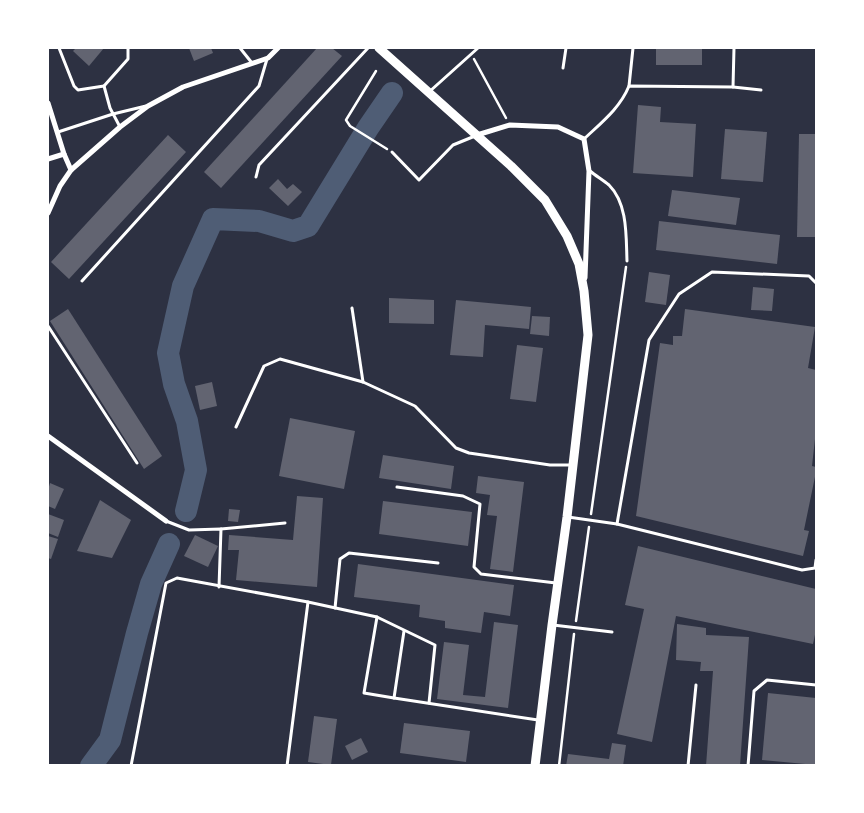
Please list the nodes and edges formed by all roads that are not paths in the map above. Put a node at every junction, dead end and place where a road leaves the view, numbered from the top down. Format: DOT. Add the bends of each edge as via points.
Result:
graph roads {
  1 [pos="59,48"];
  2 [pos="128,48"];
  3 [pos="240,48"];
  4 [pos="278,48"];
  5 [pos="368,48"];
  6 [pos="379,48"];
  7 [pos="478,48"];
  8 [pos="566,48"];
  9 [pos="633,48"];
  10 [pos="734,48"];
  11 [pos="268,58"];
  12 [pos="252,63"];
  13 [pos="563,68"];
  14 [pos="104,86"];
  15 [pos="630,86"];
  16 [pos="733,87"];
  17 [pos="761,90"];
  18 [pos="428,92"];
  19 [pos="48,103"];
  20 [pos="148,106"];
  21 [pos="113,114"];
  22 [pos="120,128"];
  23 [pos="58,132"];
  24 [pos="477,135"];
  25 [pos="584,139"];
  26 [pos="392,152"];
  27 [pos="64,154"];
  28 [pos="48,159"];
  29 [pos="71,170"];
  30 [pos="589,171"];
  31 [pos="256,177"];
  32 [pos="48,214"];
  33 [pos="627,261"];
  34 [pos="82,281"];
  35 [pos="816,283"];
  36 [pos="584,291"];
  37 [pos="352,308"];
  38 [pos="48,326"];
  39 [pos="362,382"];
  40 [pos="236,427"];
  41 [pos="48,436"];
  42 [pos="137,463"];
  43 [pos="574,465"];
  44 [pos="397,487"];
  45 [pos="568,517"];
  46 [pos="166,521"];
  47 [pos="285,523"];
  48 [pos="616,524"];
  49 [pos="221,529"];
  50 [pos="816,560"];
  51 [pos="438,563"];
  52 [pos="558,584"];
  53 [pos="220,587"];
  54 [pos="308,602"];
  55 [pos="335,608"];
  56 [pos="377,617"];
  57 [pos="552,625"];
  58 [pos="404,631"];
  59 [pos="612,632"];
  60 [pos="696,684"];
  61 [pos="816,685"];
  62 [pos="394,698"];
  63 [pos="429,703"];
  64 [pos="541,720"];
  65 [pos="131,766"];
  66 [pos="287,766"];
  67 [pos="536,766"];
  68 [pos="688,766"];
  69 [pos="748,766"];
  1 -- 14 [label="lane" via="78,90"];
  2 -- 14 [label="lane" via="128,60"];
  3 -- 12 [label="lane"];
  4 -- 11 [label="street"];
  5 -- 31 [label="lane" via="259,165"];
  6 -- 18 [label="main road"];
  7 -- 18 [label="lane"];
  8 -- 13 [label="lane"];
  9 -- 15 [label="lane"];
  10 -- 16 [label="lane"];
  11 -- 12 [label="street"];
  11 -- 34 [label="lane" via="259,86"];
  12 -- 20 [label="street" via="183,88"];
  14 -- 21 [label="lane"];
  15 -- 16 [label="lane"];
  15 -- 25 [label="lane" via="624,99"];
  16 -- 17 [label="lane"];
  18 -- 24 [label="main road"];
  19 -- 23 [label="street"];
  20 -- 21 [label="lane"];
  20 -- 22 [label="street"];
  21 -- 22 [label="lane"];
  21 -- 23 [label="lane"];
  22 -- 29 [label="street"];
  23 -- 27 [label="street"];
  24 -- 25 [label="street" via="510,125 558,127"];
  24 -- 26 [label="lane" via="453,144 419,180"];
  24 -- 36 [label="main road" via="545,200 570,243 579,264"];
  25 -- 30 [label="street"];
  27 -- 28 [label="street"];
  27 -- 29 [label="street"];
  29 -- 32 [label="street"];
  30 -- 33 [label="lane" via="610,186 619,201 625,223"];
  30 -- 36 [label="street"];
  35 -- 48 [label="lane" via="809,276 712,272 679,294 649,340"];
  36 -- 43 [label="main road" via="588,335"];
  37 -- 39 [label="lane"];
  38 -- 42 [label="lane"];
  39 -- 40 [label="lane" via="280,359 264,366"];
  39 -- 43 [label="lane" via="415,406 456,448 463,451 550,465"];
  41 -- 46 [label="street"];
  43 -- 45 [label="main road"];
  44 -- 52 [label="lane" via="463,496 480,504 474,567 481,574"];
  45 -- 48 [label="lane"];
  45 -- 52 [label="main road"];
  46 -- 49 [label="lane" via="189,530"];
  47 -- 49 [label="lane"];
  48 -- 50 [label="lane" via="802,570 814,568"];
  49 -- 53 [label="lane"];
  51 -- 55 [label="lane" via="349,553 340,559"];
  52 -- 57 [label="main road"];
  53 -- 54 [label="lane"];
  53 -- 65 [label="lane" via="178,578 166,584"];
  54 -- 55 [label="lane"];
  54 -- 66 [label="lane"];
  55 -- 56 [label="lane"];
  56 -- 58 [label="lane"];
  56 -- 62 [label="lane" via="364,693"];
  57 -- 59 [label="lane"];
  57 -- 64 [label="main road"];
  58 -- 62 [label="lane"];
  58 -- 63 [label="lane" via="435,646"];
  60 -- 68 [label="lane"];
  61 -- 69 [label="lane" via="767,680 754,692"];
  62 -- 63 [label="lane"];
  63 -- 64 [label="lane"];
  64 -- 67 [label="main road"];
}
